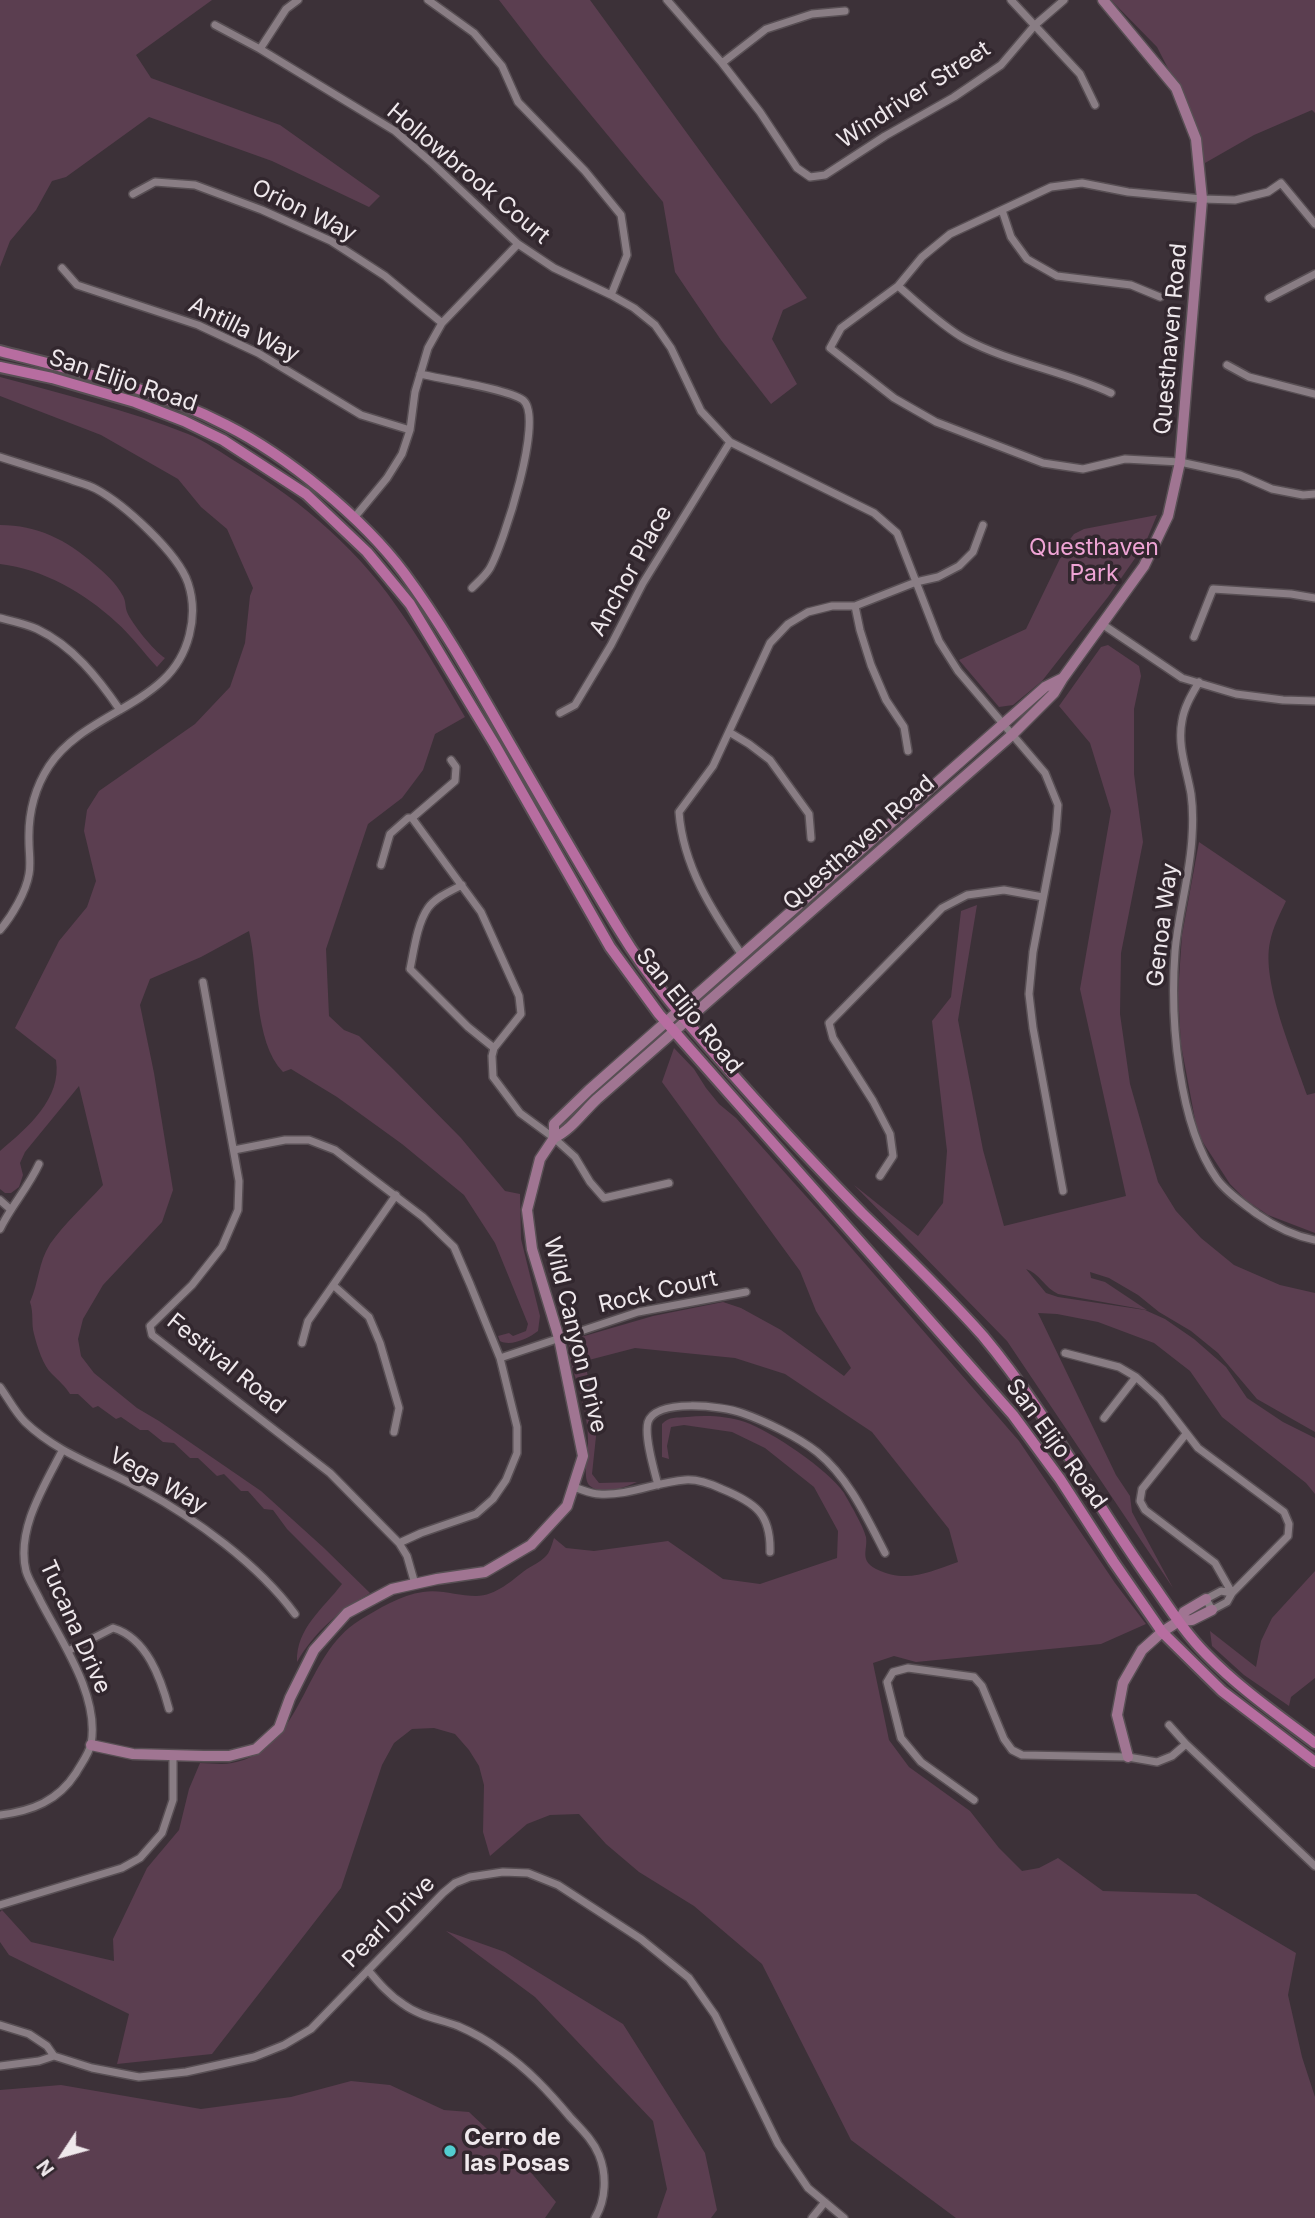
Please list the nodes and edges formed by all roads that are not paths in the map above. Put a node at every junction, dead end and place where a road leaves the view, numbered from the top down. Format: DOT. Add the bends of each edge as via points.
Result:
graph roads {
  1 [pos="298,0"];
  2 [pos="428,0"];
  3 [pos="667,0"];
  4 [pos="1011,0"];
  5 [pos="1064,0"];
  6 [pos="1103,0"];
  7 [pos="845,11"];
  8 [pos="215,25"];
  9 [pos="1035,25"];
  10 [pos="260,49"];
  11 [pos="722,63"];
  12 [pos="1094,105"];
  13 [pos="133,194"];
  14 [pos="1202,199"];
  15 [pos="1002,210"];
  16 [pos="1315,224"];
  17 [pos="518,244"];
  18 [pos="62,268"];
  19 [pos="1315,274"];
  20 [pos="898,285"];
  21 [pos="611,295"];
  22 [pos="1160,297"];
  23 [pos="1269,298"];
  24 [pos="442,323"];
  25 [pos="0,351"];
  26 [pos="1227,366"];
  27 [pos="0,367"];
  28 [pos="420,374"];
  29 [pos="1111,393"];
  30 [pos="1315,394"];
  31 [pos="410,430"];
  32 [pos="730,442"];
  33 [pos="0,457"];
  34 [pos="1180,462"];
  35 [pos="1315,494"];
  36 [pos="354,518"];
  37 [pos="983,524"];
  38 [pos="916,582"];
  39 [pos="472,588"];
  40 [pos="1315,598"];
  41 [pos="855,606"];
  42 [pos="0,618"];
  43 [pos="1102,624"];
  44 [pos="1195,637"];
  45 [pos="1063,678"];
  46 [pos="1199,682"];
  47 [pos="1315,701"];
  48 [pos="120,710"];
  49 [pos="560,713"];
  50 [pos="1005,725"];
  51 [pos="729,732"];
  52 [pos="1013,734"];
  53 [pos="908,751"];
  54 [pos="451,760"];
  55 [pos="412,818"];
  56 [pos="811,838"];
  57 [pos="381,865"];
  58 [pos="462,885"];
  59 [pos="1043,897"];
  60 [pos="0,930"];
  61 [pos="742,955"];
  62 [pos="203,982"];
  63 [pos="678,1012"];
  64 [pos="686,1021"];
  65 [pos="666,1023"];
  66 [pos="674,1032"];
  67 [pos="494,1048"];
  68 [pos="554,1138"];
  69 [pos="234,1150"];
  70 [pos="39,1164"];
  71 [pos="880,1176"];
  72 [pos="669,1183"];
  73 [pos="1063,1191"];
  74 [pos="396,1195"];
  75 [pos="0,1200"];
  76 [pos="10,1209"];
  77 [pos="0,1229"];
  78 [pos="1315,1240"];
  79 [pos="333,1285"];
  80 [pos="747,1292"];
  81 [pos="559,1338"];
  82 [pos="302,1343"];
  83 [pos="1065,1353"];
  84 [pos="500,1358"];
  85 [pos="1136,1377"];
  86 [pos="0,1387"];
  87 [pos="1104,1418"];
  88 [pos="394,1432"];
  89 [pos="1186,1434"];
  90 [pos="62,1451"];
  91 [pos="659,1485"];
  92 [pos="573,1487"];
  93 [pos="399,1543"];
  94 [pos="770,1552"];
  95 [pos="885,1553"];
  96 [pos="415,1584"];
  97 [pos="1232,1593"];
  98 [pos="1206,1599"];
  99 [pos="1212,1610"];
  100 [pos="295,1614"];
  101 [pos="1179,1621"];
  102 [pos="1162,1632"];
  103 [pos="68,1651"];
  104 [pos="169,1709"];
  105 [pos="1169,1725"];
  106 [pos="1315,1743"];
  107 [pos="1186,1744"];
  108 [pos="91,1745"];
  109 [pos="173,1755"];
  110 [pos="1128,1757"];
  111 [pos="1315,1762"];
  112 [pos="974,1800"];
  113 [pos="0,1815"];
  114 [pos="1315,1866"];
  115 [pos="0,1905"];
  116 [pos="368,1970"];
  117 [pos="0,2025"];
  118 [pos="54,2056"];
  119 [pos="0,2066"];
  120 [pos="825,2202"];
  121 [pos="596,2218"];
  122 [pos="812,2218"];
  123 [pos="844,2218"];
  1 -- 10 [label="street" via="286,9"];
  2 -- 21 [label="street" via="474,33 502,66 518,102 621,215 627,255"];
  3 -- 11 [label="street"];
  4 -- 9 [label="street"];
  5 -- 9 [label="street, Windriver Street"];
  6 -- 14 [label="street, Questhaven Road" via="1176,88 1196,139"];
  7 -- 11 [label="street" via="812,14 766,29"];
  8 -- 10 [label="street, Hollowbrook Court"];
  9 -- 11 [label="street, Windriver Street" via="1000,65 821,177 806,176 797,168"];
  9 -- 12 [label="street" via="1080,75"];
  10 -- 17 [label="street, Hollowbrook Court" via="395,131"];
  13 -- 24 [label="street, Orion Way" via="155,182 195,185 262,210 331,241 385,276"];
  14 -- 15 [label="street" via="1082,183 1051,187"];
  14 -- 16 [label="street" via="1235,200 1268,192 1281,183"];
  14 -- 34 [label="street, Questhaven Road"];
  15 -- 20 [label="street" via="950,234"];
  15 -- 22 [label="street" via="1027,260 1057,276 1131,285"];
  17 -- 21 [label="street, Hollowbrook Court" via="554,268"];
  17 -- 24 [label="street"];
  18 -- 31 [label="street, Antilla Way" via="77,285 198,324 258,353 361,415"];
  19 -- 23 [label="street"];
  20 -- 29 [label="street" via="963,338"];
  20 -- 34 [label="street" via="841,328 830,348 894,398 936,422 1043,463 1083,469 1125,459"];
  21 -- 32 [label="street, Hollowbrook Court" via="655,326 671,348 701,411"];
  24 -- 28 [label="street"];
  25 -- 36 [label="main road, San Elijo Road" via="128,384 227,425 306,477"];
  26 -- 30 [label="street" via="1250,377"];
  27 -- 65 [label="main road, San Elijo Road" via="135,402 223,440 306,494 367,552 410,604 610,947"];
  28 -- 31 [label="street"];
  28 -- 39 [label="street" via="488,388 522,399 529,407 523,472 490,569"];
  31 -- 36 [label="street" via="387,478"];
  32 -- 38 [label="street, Hollowbrook Court" via="874,513 897,533"];
  32 -- 49 [label="street, Anchor Place" via="575,705"];
  33 -- 48 [label="street" via="95,488 134,516 170,554 188,582 193,613 189,641 178,665 149,692"];
  34 -- 35 [label="street" via="1240,475 1272,489"];
  34 -- 43 [label="street, Questhaven Road" via="1168,516 1144,566"];
  36 -- 63 [label="main road, San Elijo Road" via="402,570 442,628 640,964"];
  37 -- 38 [label="street" via="973,552 959,566"];
  38 -- 41 [label="street"];
  38 -- 50 [label="street, Hollowbrook Court" via="939,641 958,671"];
  40 -- 44 [label="street" via="1213,589"];
  41 -- 51 [label="street" via="808,612 788,624 770,643"];
  41 -- 53 [label="street" via="871,665 886,701 904,727"];
  42 -- 48 [label="street" via="36,628 61,644 97,676"];
  43 -- 45 [label="street, Questhaven Road"];
  43 -- 46 [label="street" via="1182,678"];
  45 -- 50 [label="street, Questhaven Road" via="1045,687"];
  45 -- 52 [label="street, Questhaven Road"];
  46 -- 47 [label="street" via="1236,694"];
  46 -- 78 [label="street, Genoa Way" via="1181,722 1181,751 1194,814 1175,950 1173,1006 1188,1115 1218,1181 1268,1221"];
  48 -- 60 [label="street" via="71,743 50,765 34,794 29,874 12,916"];
  50 -- 52 [label="street, Hollowbrook Court"];
  50 -- 61 [label="street, Questhaven Road"];
  51 -- 56 [label="street" via="770,760 809,814"];
  51 -- 61 [label="street" via="713,766 679,812 700,889"];
  52 -- 59 [label="street, Hollowbrook Court" via="1045,773 1058,805"];
  52 -- 64 [label="street, Questhaven Road"];
  54 -- 55 [label="street" via="456,767 455,781"];
  55 -- 57 [label="street" via="390,834"];
  55 -- 58 [label="street"];
  58 -- 67 [label="street" via="481,912 519,996 521,1014"];
  58 -- 67 [label="street" via="428,908 410,969"];
  59 -- 71 [label="street" via="1003,890 967,895 942,908 828,1023 890,1134 893,1156"];
  59 -- 73 [label="street, Hollowbrook Court" via="1029,994"];
  61 -- 63 [label="street, Questhaven Road"];
  62 -- 69 [label="street"];
  63 -- 64 [label="main road, San Elijo Road"];
  63 -- 65 [label="street, Questhaven Road"];
  64 -- 66 [label="street, Questhaven Road"];
  64 -- 101 [label="main road, San Elijo Road" via="859,1210 962,1311 1007,1365"];
  65 -- 66 [label="main road, San Elijo Road"];
  65 -- 68 [label="street, Wild Canyon Drive" via="554,1124"];
  66 -- 68 [label="street, Wild Canyon Drive" via="565,1133"];
  66 -- 102 [label="main road, San Elijo Road" via="1013,1415"];
  67 -- 68 [label="street" via="494,1077 520,1113"];
  68 -- 72 [label="street" via="575,1157 604,1198"];
  68 -- 81 [label="street, Wild Canyon Drive" via="540,1159 527,1210 532,1249"];
  69 -- 74 [label="street" via="309,1140 335,1150"];
  69 -- 93 [label="street, Festival Road" via="238,1210 222,1247 150,1326 152,1335 330,1472"];
  70 -- 76 [label="street"];
  74 -- 79 [label="street"];
  74 -- 84 [label="street" via="454,1248"];
  75 -- 76 [label="street"];
  76 -- 77 [label="street"];
  79 -- 82 [label="street" via="308,1321"];
  79 -- 88 [label="street" via="369,1317 380,1343 399,1408"];
  80 -- 81 [label="street, Rock Court" via="638,1312"];
  81 -- 84 [label="street, Rock Court"];
  81 -- 92 [label="street, Wild Canyon Drive" via="583,1456"];
  83 -- 85 [label="street" via="1119,1367"];
  84 -- 93 [label="street" via="517,1427 517,1453 506,1480 476,1514"];
  85 -- 87 [label="street"];
  85 -- 89 [label="street" via="1160,1399"];
  86 -- 90 [label="street, Vega Way" via="24,1421"];
  89 -- 97 [label="street" via="1142,1489 1140,1501 1145,1510 1215,1563"];
  89 -- 97 [label="street" via="1284,1512 1289,1524 1289,1536"];
  90 -- 100 [label="street, Vega Way" via="141,1489 214,1536 279,1592"];
  90 -- 103 [label="street, Tucana Drive" via="27,1526 24,1545 26,1572"];
  91 -- 92 [label="street" via="624,1494 596,1494"];
  91 -- 94 [label="street" via="688,1480 745,1498 761,1513 770,1532"];
  91 -- 95 [label="street" via="650,1455 648,1423 654,1412 669,1406 741,1412 817,1452 846,1482"];
  92 -- 96 [label="street, Wild Canyon Drive" via="567,1506 531,1545 485,1572"];
  93 -- 96 [label="street, Festival Road"];
  96 -- 109 [label="street, Wild Canyon Drive" via="392,1589 347,1613 314,1650 279,1728 256,1749 229,1756"];
  97 -- 98 [label="street" via="1221,1591"];
  97 -- 99 [label="street" via="1227,1602"];
  98 -- 99 [label="street"];
  98 -- 101 [label="street" via="1184,1612"];
  99 -- 101 [label="street"];
  101 -- 102 [label="street"];
  101 -- 106 [label="main road, San Elijo Road" via="1205,1654"];
  102 -- 110 [label="street" via="1142,1650 1122,1683 1117,1715"];
  102 -- 111 [label="main road, San Elijo Road" via="1222,1691"];
  103 -- 104 [label="street" via="113,1628 121,1631 159,1673"];
  103 -- 108 [label="street, Tucana Drive" via="91,1709"];
  105 -- 107 [label="street"];
  107 -- 110 [label="street" via="1157,1762"];
  107 -- 114 [label="street"];
  108 -- 109 [label="street, Wild Canyon Drive" via="133,1754"];
  108 -- 113 [label="street, Tucana Drive" via="61,1793 48,1803"];
  109 -- 115 [label="street" via="173,1800 162,1833 141,1858"];
  110 -- 112 [label="street" via="1022,1755 1012,1751 1004,1739 982,1686 974,1678 908,1668 893,1672 887,1682 901,1738 921,1762"];
  116 -- 118 [label="street, Pearl Drive" via="311,2029 254,2057 139,2077"];
  116 -- 120 [label="street, Pearl Drive" via="455,1883 503,1872 528,1873 558,1885 641,1939 689,1978 715,2015 778,2144 808,2188"];
  116 -- 121 [label="street" via="404,2006 460,2027 536,2078 591,2140 600,2157 604,2190"];
  117 -- 118 [label="street, Pearl Drive" via="29,2034"];
  118 -- 119 [label="street"];
  120 -- 122 [label="street"];
  120 -- 123 [label="street, Pearl Drive"];
}
